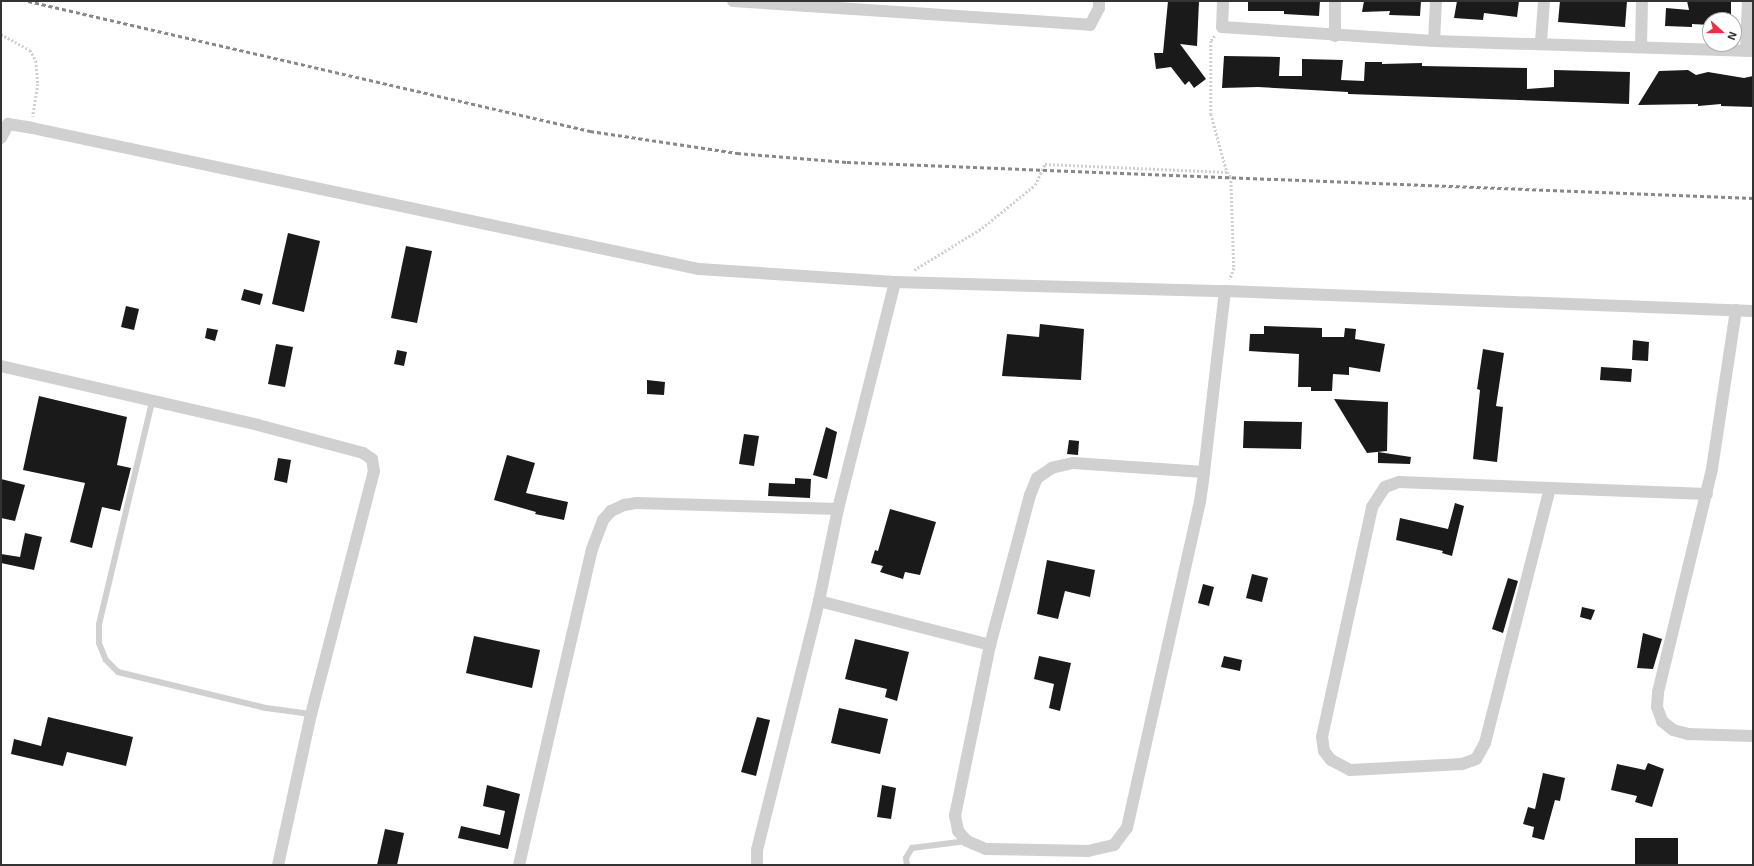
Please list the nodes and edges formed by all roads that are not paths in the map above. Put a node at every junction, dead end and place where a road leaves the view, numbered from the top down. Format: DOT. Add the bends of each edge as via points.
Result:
graph roads {
  1 [pos="733,1"];
  2 [pos="1099,1"];
  3 [pos="1224,1"];
  4 [pos="1335,1"];
  5 [pos="1436,1"];
  6 [pos="1544,1"];
  7 [pos="1642,1"];
  8 [pos="1748,1"];
  9 [pos="1334,36"];
  10 [pos="1434,41"];
  11 [pos="1541,42"];
  12 [pos="1641,48"];
  13 [pos="1749,51"];
  14 [pos="5,123"];
  15 [pos="1,138"];
  16 [pos="895,282"];
  17 [pos="1225,291"];
  18 [pos="1736,310"];
  19 [pos="1753,311"];
  20 [pos="1,366"];
  21 [pos="152,402"];
  22 [pos="1204,472"];
  23 [pos="1550,488"];
  24 [pos="1707,494"];
  25 [pos="838,509"];
  26 [pos="819,601"];
  27 [pos="990,645"];
  28 [pos="311,714"];
  29 [pos="1753,736"];
  30 [pos="967,841"];
  31 [pos="278,865"];
  32 [pos="519,865"];
  33 [pos="757,865"];
  34 [pos="907,865"];
  1 -- 2 [label="street" via="1090,25 1099,8"];
  3 -- 9 [label="street" via="1222,27"];
  4 -- 9 [label="street"];
  5 -- 10 [label="street"];
  6 -- 11 [label="street"];
  7 -- 12 [label="street"];
  8 -- 13 [label="street"];
  9 -- 10 [label="street"];
  10 -- 11 [label="street"];
  11 -- 12 [label="street"];
  12 -- 13 [label="street"];
  14 -- 15 [label="street"];
  14 -- 16 [label="street" via="699,269"];
  16 -- 17 [label="street"];
  16 -- 25 [label="street"];
  17 -- 18 [label="street"];
  17 -- 22 [label="street"];
  18 -- 19 [label="street"];
  18 -- 24 [label="street"];
  20 -- 21 [label="street"];
  21 -- 28 [label="lane" via="98,624 99,643 106,660 118,672 266,708"];
  21 -- 28 [label="street" via="258,425 363,453 372,459 374,471"];
  22 -- 27 [label="street" via="1073,463 1052,468 1037,478 1030,495"];
  22 -- 30 [label="street" via="1200,502 1127,828 1114,845 1088,851 986,849"];
  23 -- 23 [label="street" via="1398,482 1385,487 1372,507 1322,737 1324,751 1331,760 1350,770 1462,764 1476,759 1485,743"];
  23 -- 24 [label="street"];
  24 -- 29 [label="street" via="1657,707 1662,721 1673,730 1688,734"];
  25 -- 26 [label="street"];
  25 -- 32 [label="street" via="636,503 611,511 603,520 592,549"];
  26 -- 27 [label="street"];
  26 -- 33 [label="street" via="757,850"];
  27 -- 30 [label="street" via="955,815 958,831"];
  28 -- 31 [label="street"];
  30 -- 34 [label="lane" via="912,848 906,858"];
}
